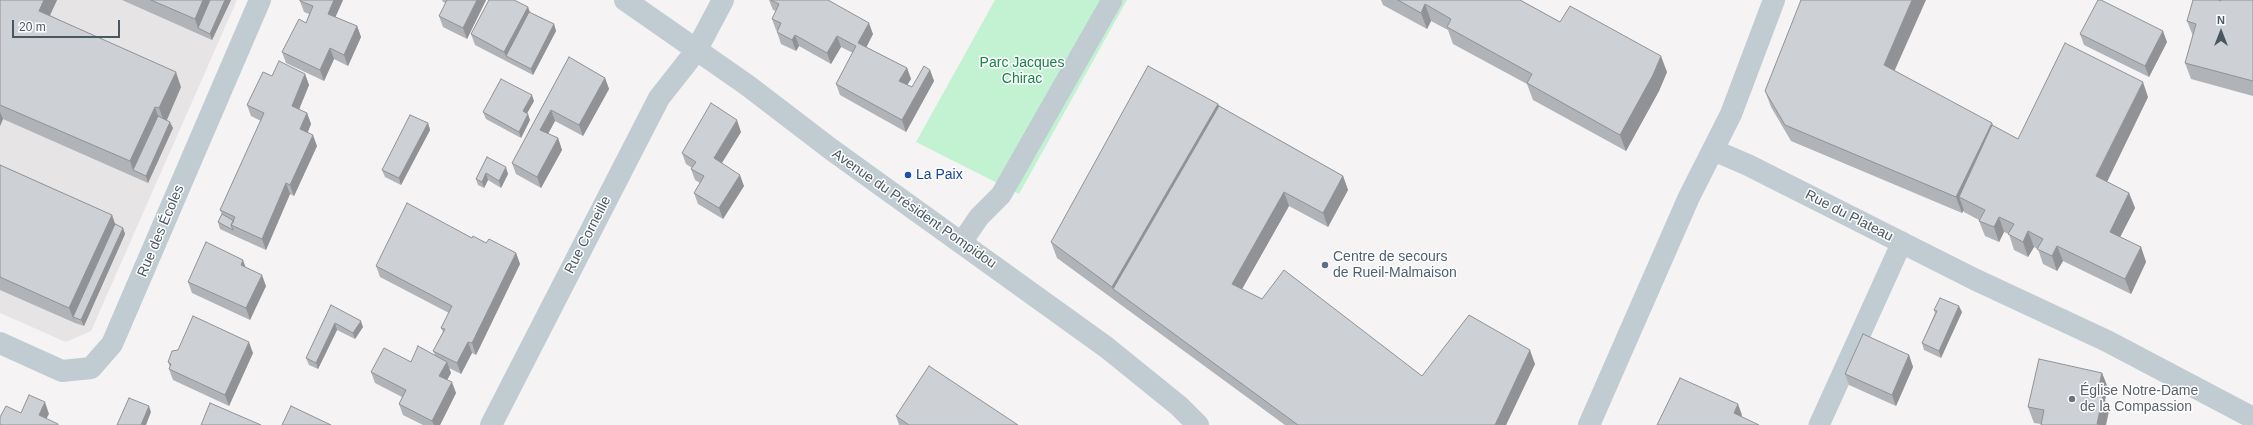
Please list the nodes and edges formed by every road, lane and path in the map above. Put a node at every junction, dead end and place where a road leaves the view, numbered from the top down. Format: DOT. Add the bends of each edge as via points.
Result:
graph roads {
  1 [pos="260,0"];
  2 [pos="625,0"];
  3 [pos="723,0"];
  4 [pos="1112,0"];
  5 [pos="1774,0"];
  6 [pos="696,51"];
  7 [pos="1713,150"];
  8 [pos="962,242"];
  9 [pos="1902,242"];
  10 [pos="0,343"];
  11 [pos="2253,418"];
  12 [pos="491,425"];
  13 [pos="1198,425"];
  14 [pos="1589,425"];
  15 [pos="1819,425"];
  1 -- 10 [label="street, Rue des Écoles" via="112,344 91,368 62,371"];
  2 -- 6 [label="street, Avenue du Président Pompidou"];
  3 -- 6 [label="street, Rue Corneille"];
  4 -- 8 [label="lane" via="1001,195 979,216"];
  5 -- 7 [label="street" via="1731,114"];
  6 -- 8 [label="street, Avenue du Président Pompidou" via="747,85 832,150"];
  6 -- 12 [label="street, Rue Corneille" via="658,98"];
  7 -- 9 [label="street, Rue du Plateau"];
  7 -- 14 [label="street" via="1687,200"];
  8 -- 13 [label="street, Avenue du Président Pompidou" via="1106,347 1179,406"];
  9 -- 11 [label="street, Rue du Plateau" via="2107,341"];
  9 -- 15 [label="lane"];
}
